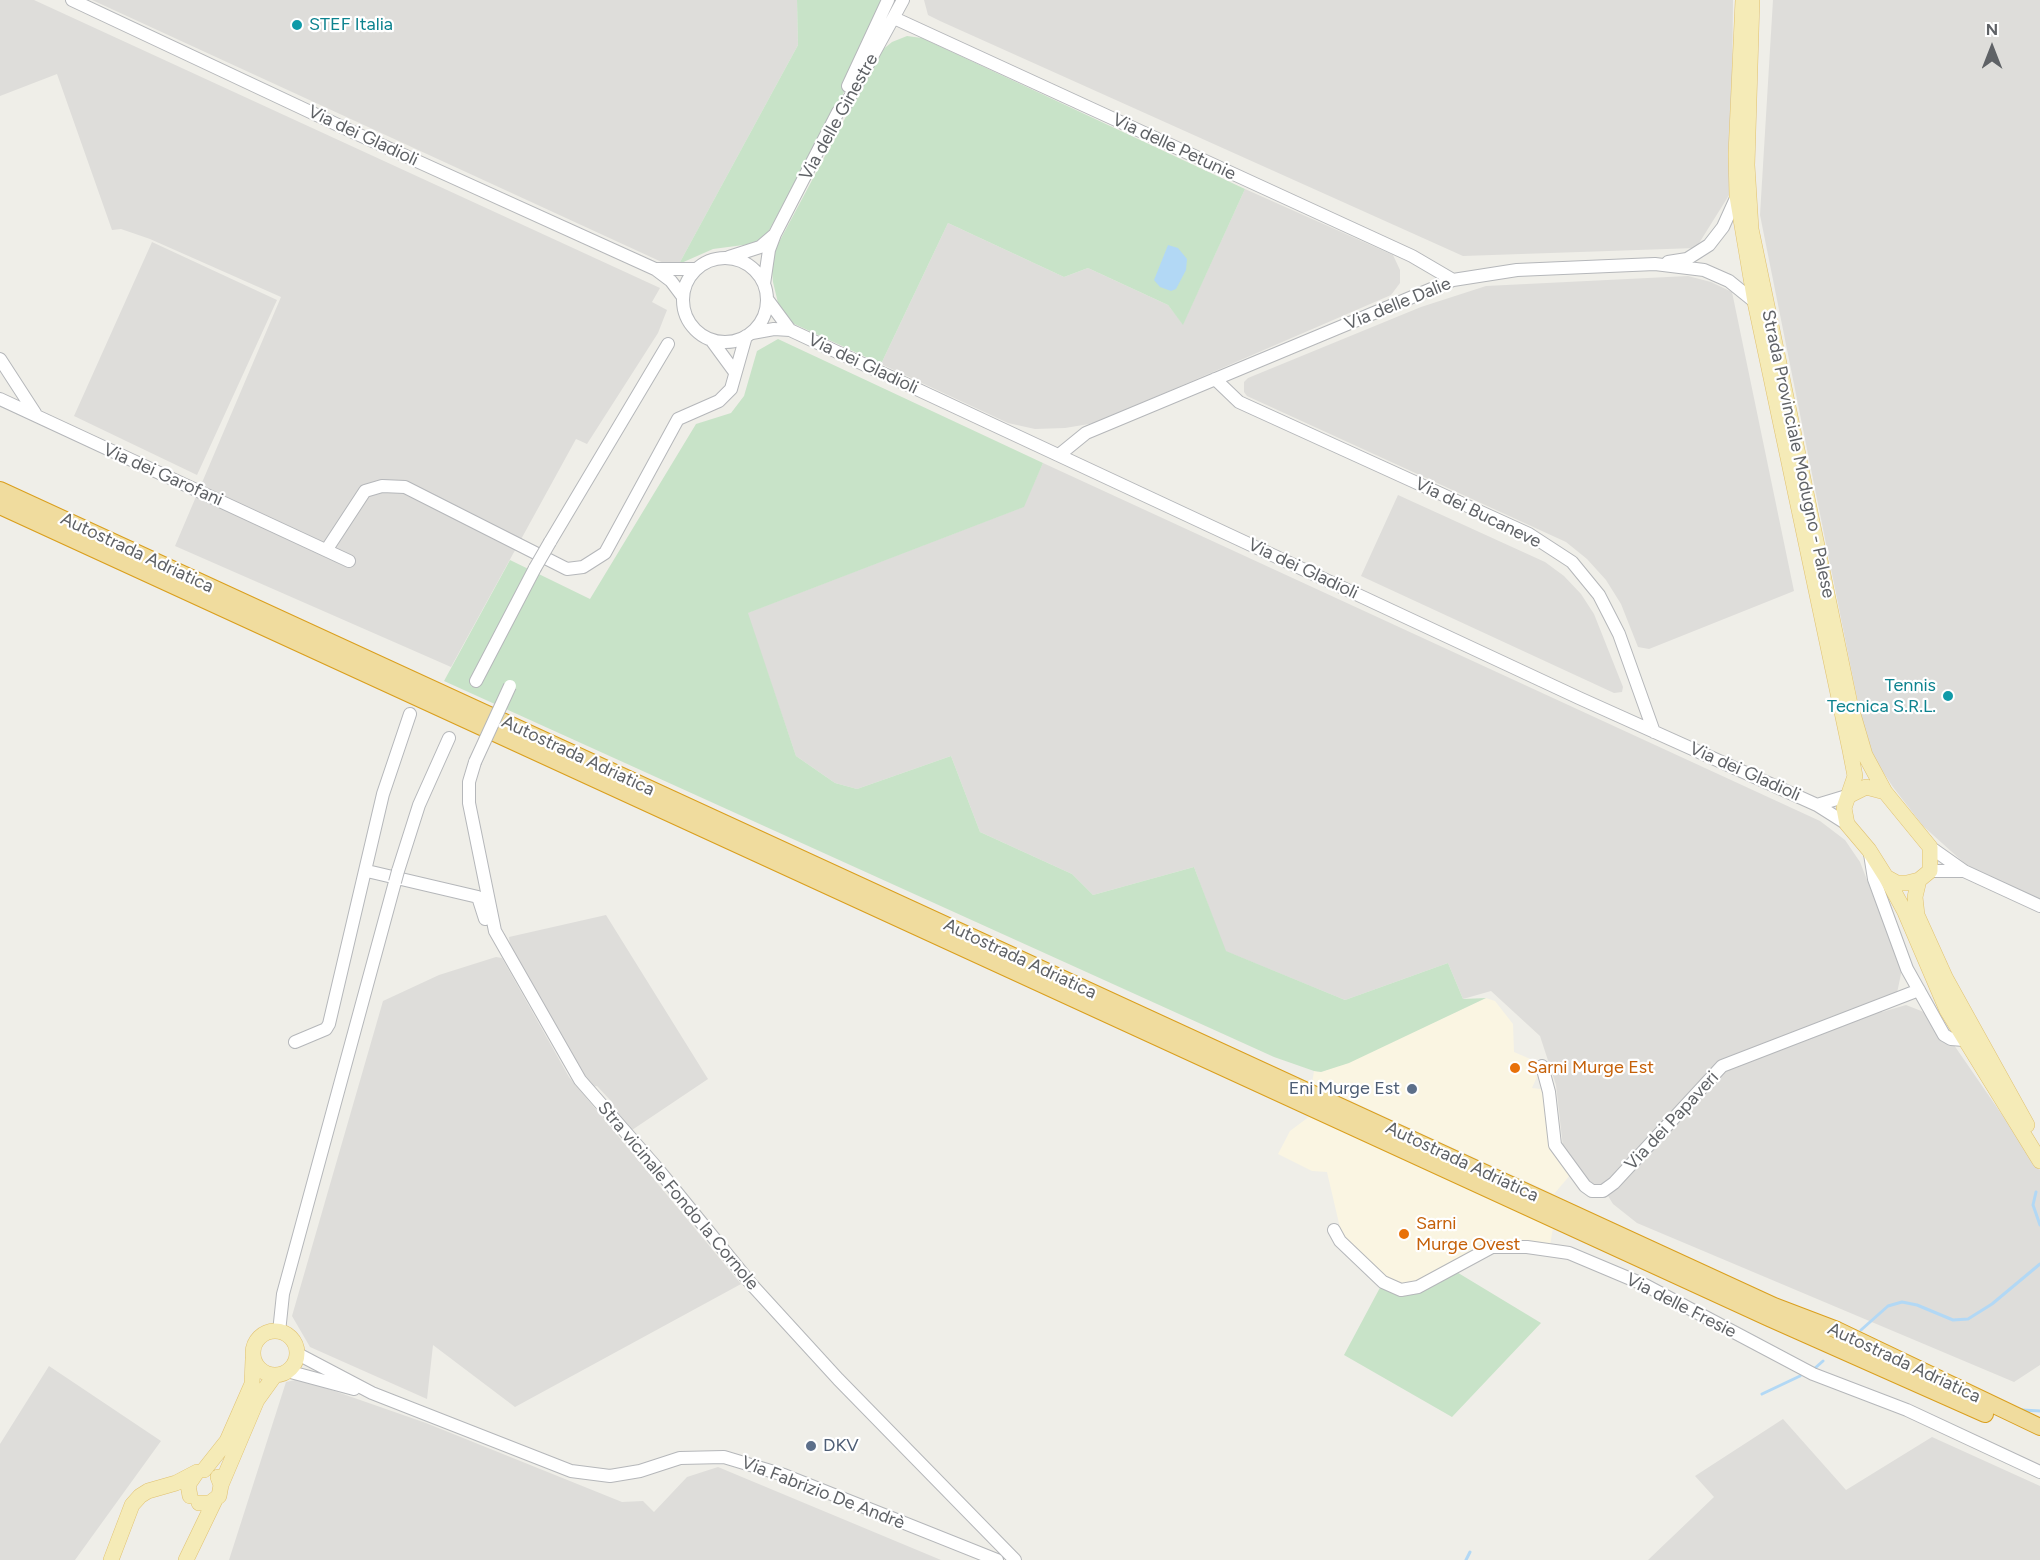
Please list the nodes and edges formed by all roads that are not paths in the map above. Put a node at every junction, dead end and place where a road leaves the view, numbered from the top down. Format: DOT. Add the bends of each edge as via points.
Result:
graph roads {
  1 [pos="72,0"];
  2 [pos="888,0"];
  3 [pos="903,0"];
  4 [pos="1743,0"];
  5 [pos="1752,0"];
  6 [pos="894,18"];
  7 [pos="838,112"];
  8 [pos="1737,196"];
  9 [pos="775,234"];
  10 [pos="727,258"];
  11 [pos="1655,264"];
  12 [pos="655,269"];
  13 [pos="696,269"];
  14 [pos="1453,280"];
  15 [pos="764,284"];
  16 [pos="683,297"];
  17 [pos="767,299"];
  18 [pos="1755,302"];
  19 [pos="790,330"];
  20 [pos="749,335"];
  21 [pos="712,341"];
  22 [pos="668,344"];
  23 [pos="0,359"];
  24 [pos="734,371"];
  25 [pos="1215,379"];
  26 [pos="0,399"];
  27 [pos="36,414"];
  28 [pos="1059,455"];
  29 [pos="0,490"];
  30 [pos="0,506"];
  31 [pos="327,549"];
  32 [pos="349,561"];
  33 [pos="476,681"];
  34 [pos="510,686"];
  35 [pos="410,714"];
  36 [pos="1654,732"];
  37 [pos="449,738"];
  38 [pos="1885,792"];
  39 [pos="1850,795"];
  40 [pos="1817,805"];
  41 [pos="1846,824"];
  42 [pos="1930,847"];
  43 [pos="1869,850"];
  44 [pos="367,871"];
  45 [pos="1964,871"];
  46 [pos="1924,875"];
  47 [pos="1886,877"];
  48 [pos="2040,906"];
  49 [pos="495,932"];
  50 [pos="1919,990"];
  51 [pos="1964,1040"];
  52 [pos="295,1042"];
  53 [pos="1542,1066"];
  54 [pos="2040,1145"];
  55 [pos="2040,1161"];
  56 [pos="1334,1230"];
  57 [pos="279,1332"];
  58 [pos="296,1353"];
  59 [pos="253,1359"];
  60 [pos="281,1373"];
  61 [pos="372,1393"];
  62 [pos="2012,1413"];
  63 [pos="2040,1420"];
  64 [pos="2038,1435"];
  65 [pos="200,1471"];
  66 [pos="2040,1472"];
  67 [pos="221,1485"];
  68 [pos="158,1489"];
  69 [pos="195,1499"];
  70 [pos="215,1500"];
  71 [pos="193,1542"];
  72 [pos="111,1560"];
  73 [pos="186,1560"];
  74 [pos="997,1560"];
  75 [pos="1015,1560"];
  1 -- 12 [label="street, Via dei Gladioli"];
  2 -- 7 [label="street"];
  3 -- 6 [label="street, Via delle Ginestre"];
  4 -- 8 [label="main road, Strada Provinciale Modugno - Palese"];
  5 -- 38 [label="main road, Strada Provinciale Modugno - Palese" via="1747,165 1751,229 1850,704 1865,755"];
  6 -- 7 [label="street, Via delle Ginestre"];
  6 -- 14 [label="street, Via delle Petunie" via="1412,256"];
  7 -- 9 [label="street, Via delle Ginestre"];
  8 -- 11 [label="street" via="1723,227 1709,245 1687,259"];
  8 -- 18 [label="main road, Strada Provinciale Modugno - Palese"];
  9 -- 10 [label="street, Via delle Ginestre" via="760,247"];
  9 -- 15 [label="street, Via delle Ginestre"];
  10 -- 13 [label="street, Via dei Gladioli"];
  10 -- 15 [label="street" via="751,267"];
  11 -- 14 [label="street, Via delle Dalie" via="1517,270"];
  11 -- 18 [label="street, Via delle Dalie" via="1704,270 1729,281"];
  12 -- 13 [label="street, Via dei Gladioli"];
  12 -- 16 [label="street, Via dei Gladioli"];
  13 -- 16 [label="street" via="687,281"];
  14 -- 25 [label="street, Via delle Dalie"];
  15 -- 17 [label="street, Via dei Gladioli"];
  16 -- 21 [label="street, Via dei Gladioli" via="686,317 693,328"];
  17 -- 19 [label="street, Via dei Gladioli"];
  17 -- 20 [label="street" via="760,324"];
  18 -- 39 [label="main road, Strada Provinciale Modugno - Palese" via="1850,750 1855,776"];
  19 -- 20 [label="street, Via dei Gladioli"];
  19 -- 28 [label="street, Via dei Gladioli"];
  20 -- 21 [label="street, Via dei Gladioli" via="726,343"];
  20 -- 24 [label="street"];
  21 -- 24 [label="street"];
  22 -- 33 [label="street, bridge" via="535,568"];
  23 -- 27 [label="street"];
  24 -- 31 [label="street" via="731,389 719,401 678,419 605,553 583,567 567,569 405,487 382,486 365,491"];
  25 -- 28 [label="street, Via delle Dalie" via="1086,433"];
  25 -- 36 [label="street, Via dei Bucaneve" via="1239,402 1529,534 1572,562 1599,595 1619,634"];
  26 -- 27 [label="street, Via dei Garofani"];
  27 -- 31 [label="street, Via dei Garofani"];
  28 -- 36 [label="street, Via dei Gladioli"];
  29 -- 62 [label="highway, Autostrada Adriatica"];
  30 -- 64 [label="highway, Autostrada Adriatica" via="1769,1318"];
  31 -- 32 [label="street, Via dei Garofani"];
  34 -- 49 [label="street, Stra vicinale Fondo la Cornole, bridge" via="469,782 468,803"];
  35 -- 44 [label="street" via="383,794"];
  36 -- 40 [label="street, Via dei Gladioli"];
  37 -- 57 [label="street" via="419,805 397,877 283,1294"];
  38 -- 39 [label="main road" via="1866,787"];
  38 -- 42 [label="main road, Strada Provinciale Modugno - Palese"];
  39 -- 40 [label="street"];
  39 -- 41 [label="main road, Strada Provinciale Modugno - Palese" via="1844,808"];
  40 -- 41 [label="street, Via dei Gladioli"];
  41 -- 43 [label="main road"];
  42 -- 45 [label="street"];
  42 -- 46 [label="main road"];
  43 -- 47 [label="main road"];
  43 -- 50 [label="street" via="1882,902"];
  44 -- 49 [label="street" via="478,897 490,932"];
  44 -- 52 [label="street" via="329,1024 326,1029"];
  45 -- 46 [label="street"];
  45 -- 48 [label="street"];
  46 -- 47 [label="main road" via="1897,884"];
  46 -- 54 [label="main road" via="1915,897 1917,915 1946,979"];
  47 -- 51 [label="main road"];
  49 -- 75 [label="street, Stra vicinale Fondo la Cornole" via="580,1080 664,1176 737,1269 837,1379"];
  50 -- 51 [label="street" via="1944,1035"];
  50 -- 53 [label="street, Via dei Papaveri" via="1722,1066 1603,1191 1585,1186 1555,1145"];
  51 -- 55 [label="main road"];
  56 -- 66 [label="street, Via delle Fresie" via="1340,1241 1383,1282 1401,1290 1418,1287 1492,1247 1569,1253 1645,1285 1813,1374 1907,1410"];
  57 -- 58 [label="main road" via="292,1340"];
  57 -- 59 [label="main road" via="259,1338 254,1344"];
  58 -- 60 [label="main road" via="294,1363"];
  58 -- 61 [label="street"];
  59 -- 60 [label="main road" via="262,1371"];
  59 -- 65 [label="main road" via="252,1384 231,1432"];
  60 -- 61 [label="street"];
  60 -- 67 [label="main road" via="257,1400"];
  61 -- 74 [label="street, Via Fabrizio De Andrè" via="571,1471 610,1476 680,1458 724,1457 758,1465"];
  62 -- 63 [label="highway"];
  62 -- 64 [label="highway, Autostrada Adriatica"];
  65 -- 67 [label="main road" via="216,1475"];
  65 -- 68 [label="main road"];
  65 -- 69 [label="main road" via="188,1485"];
  67 -- 70 [label="main road"];
  68 -- 69 [label="main road"];
  68 -- 72 [label="main road" via="140,1496 132,1505"];
  69 -- 70 [label="main road"];
  69 -- 71 [label="main road"];
  70 -- 71 [label="main road"];
  71 -- 73 [label="main road"];
}
